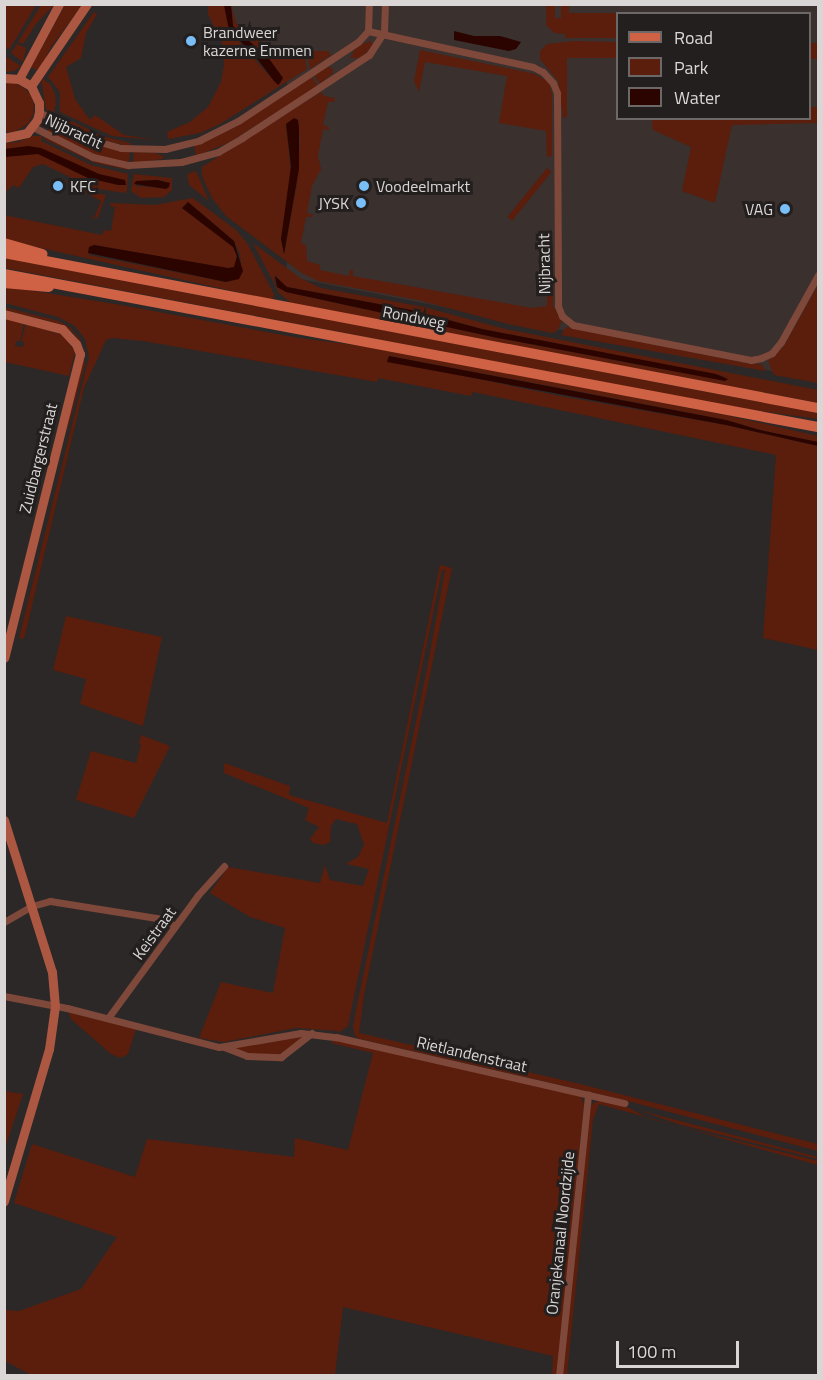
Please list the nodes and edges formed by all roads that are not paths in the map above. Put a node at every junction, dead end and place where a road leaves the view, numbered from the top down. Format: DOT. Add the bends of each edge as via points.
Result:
graph roads {
  1 [pos="59,4"];
  2 [pos="87,4"];
  3 [pos="369,4"];
  4 [pos="385,4"];
  5 [pos="368,32"];
  6 [pos="382,37"];
  7 [pos="4,78"];
  8 [pos="20,79"];
  9 [pos="31,86"];
  10 [pos="39,112"];
  11 [pos="33,127"];
  12 [pos="4,138"];
  13 [pos="171,149"];
  14 [pos="174,163"];
  15 [pos="4,243"];
  16 [pos="4,253"];
  17 [pos="88,269"];
  18 [pos="4,274"];
  19 [pos="819,275"];
  20 [pos="4,284"];
  21 [pos="89,289"];
  22 [pos="4,314"];
  23 [pos="819,408"];
  24 [pos="819,427"];
  25 [pos="4,658"];
  26 [pos="4,820"];
  27 [pos="224,866"];
  28 [pos="32,906"];
  29 [pos="4,922"];
  30 [pos="175,926"];
  31 [pos="4,996"];
  32 [pos="55,1006"];
  33 [pos="108,1018"];
  34 [pos="312,1033"];
  35 [pos="224,1047"];
  36 [pos="588,1094"];
  37 [pos="625,1103"];
  38 [pos="8,1167"];
  39 [pos="4,1201"];
  40 [pos="559,1376"];
  1 -- 8 [label="street"];
  2 -- 9 [label="street"];
  3 -- 5 [label="street"];
  4 -- 6 [label="street"];
  5 -- 6 [label="street, Nijbracht"];
  5 -- 13 [label="street, Nijbracht" via="238,121"];
  6 -- 14 [label="street, Nijbracht" via="369,55 242,138 218,152"];
  6 -- 19 [label="street, Nijbracht" via="533,67 553,83 557,93 557,292 558,306 567,322 751,360 772,353 781,342"];
  7 -- 8 [label="street"];
  8 -- 9 [label="street"];
  9 -- 10 [label="street"];
  10 -- 11 [label="street"];
  10 -- 13 [label="street, Nijbracht" via="102,143 132,150"];
  11 -- 12 [label="street" via="20,136"];
  11 -- 14 [label="street, Nijbracht" via="103,160 131,166"];
  13 -- 14 [label="street"];
  15 -- 17 [label="main road"];
  16 -- 17 [label="main road, Rondweg"];
  17 -- 23 [label="main road, Rondweg"];
  18 -- 21 [label="main road, Rondweg"];
  20 -- 21 [label="main road"];
  21 -- 24 [label="main road, Rondweg"];
  22 -- 25 [label="street, Zuidbargerstraat" via="62,329 80,354"];
  26 -- 28 [label="street"];
  27 -- 30 [label="street, Keistraat"];
  28 -- 29 [label="street"];
  28 -- 30 [label="street" via="50,901 163,919"];
  28 -- 32 [label="street" via="52,972"];
  30 -- 33 [label="street, Keistraat"];
  31 -- 32 [label="street, Rietlandenstraat"];
  32 -- 33 [label="street, Rietlandenstraat"];
  32 -- 38 [label="street" via="49,1049"];
  33 -- 35 [label="street, Rietlandenstraat"];
  34 -- 35 [label="street, Rietlandenstraat"];
  34 -- 35 [label="street, Rietlandenstraat" via="281,1058 247,1056"];
  34 -- 36 [label="street, Rietlandenstraat"];
  36 -- 37 [label="street, Rietlandenstraat"];
  36 -- 40 [label="street, Oranjekanaal Noordzijde"];
  38 -- 39 [label="street"];
}
